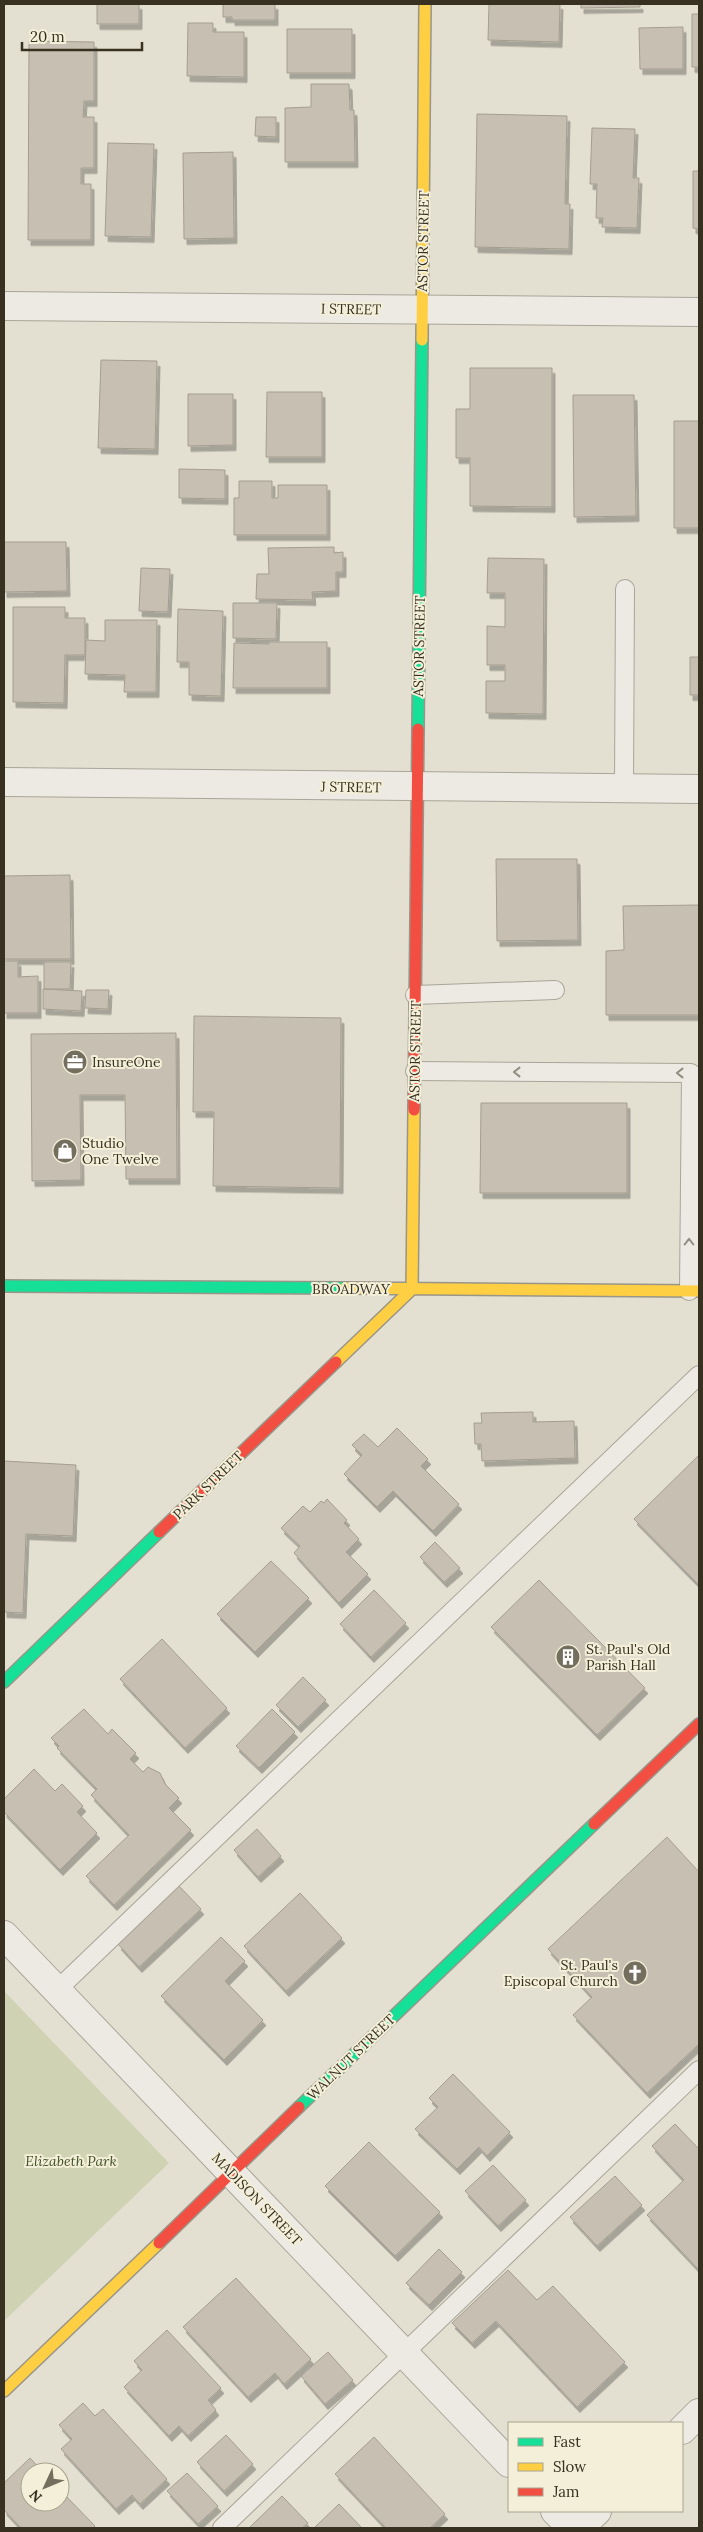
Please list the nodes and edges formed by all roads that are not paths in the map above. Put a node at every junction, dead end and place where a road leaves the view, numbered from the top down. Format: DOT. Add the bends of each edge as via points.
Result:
graph roads {
  1 [pos="425,4"];
  2 [pos="4,306"];
  3 [pos="422,310"];
  4 [pos="699,312"];
  5 [pos="625,589"];
  6 [pos="4,782"];
  7 [pos="418,788"];
  8 [pos="624,788"];
  9 [pos="699,789"];
  10 [pos="555,990"];
  11 [pos="415,995"];
  12 [pos="415,1071"];
  13 [pos="4,1286"];
  14 [pos="412,1289"];
  15 [pos="694,1291"];
  16 [pos="699,1375"];
  17 [pos="4,1682"];
  18 [pos="699,1724"];
  19 [pos="4,1934"];
  20 [pos="57,1990"];
  21 [pos="699,2070"];
  22 [pos="231,2172"];
  23 [pos="405,2353"];
  24 [pos="4,2391"];
  25 [pos="699,2413"];
  26 [pos="683,2429"];
  27 [pos="508,2462"];
  28 [pos="556,2512"];
  29 [pos="596,2512"];
  30 [pos="222,2528"];
  31 [pos="572,2528"];
  32 [pos="579,2528"];
  1 -- 3 [label="street, ASTOR STREET"];
  2 -- 3 [label="street, I STREET"];
  3 -- 4 [label="street, I STREET"];
  3 -- 7 [label="street, ASTOR STREET"];
  5 -- 8 [label="lane"];
  6 -- 7 [label="street, J STREET"];
  7 -- 8 [label="street, J STREET"];
  7 -- 11 [label="street, ASTOR STREET"];
  8 -- 9 [label="street, J STREET"];
  10 -- 11 [label="lane"];
  11 -- 12 [label="street, ASTOR STREET"];
  12 -- 14 [label="street, ASTOR STREET"];
  15 -- 12 [label="lane, one-way" via="690,1073"];
  13 -- 14 [label="street, BROADWAY"];
  14 -- 15 [label="street, BROADWAY"];
  14 -- 17 [label="street, PARK STREET"];
  16 -- 20 [label="lane"];
  18 -- 22 [label="street, WALNUT STREET"];
  19 -- 20 [label="street, MADISON STREET"];
  20 -- 22 [label="street, MADISON STREET"];
  21 -- 23 [label="lane"];
  22 -- 23 [label="street, MADISON STREET"];
  22 -- 24 [label="street, WALNUT STREET"];
  23 -- 27 [label="street, MADISON STREET"];
  23 -- 30 [label="lane"];
  25 -- 26 [label="street"];
  28 -- 31 [label="street"];
  29 -- 32 [label="street"];
}
